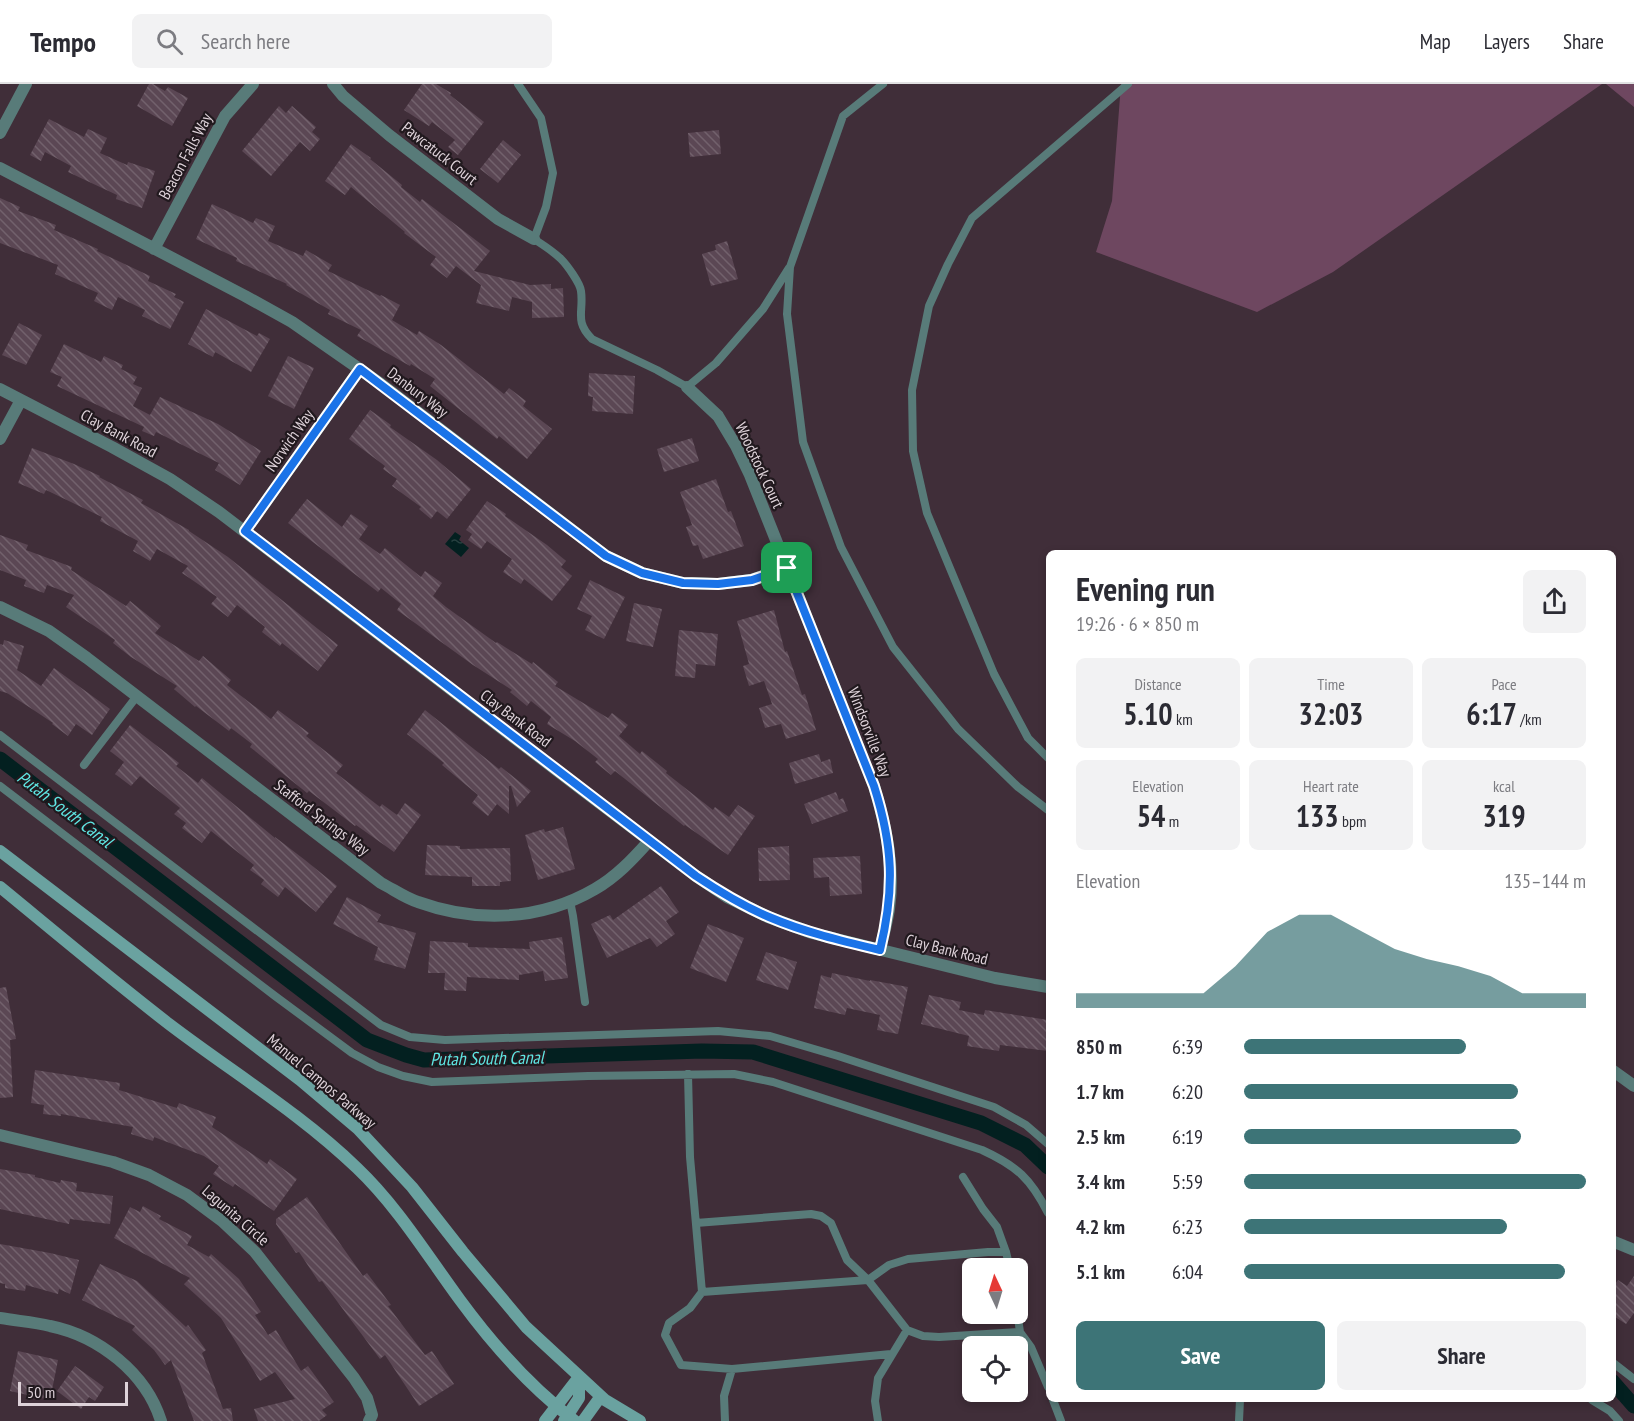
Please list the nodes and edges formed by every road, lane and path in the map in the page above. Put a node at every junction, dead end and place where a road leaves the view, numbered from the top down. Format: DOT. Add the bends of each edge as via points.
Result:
graph roads {
  1 [pos="27,84"];
  2 [pos="253,84"];
  3 [pos="333,84"];
  4 [pos="518,84"];
  5 [pos="883,84"];
  6 [pos="1128,84"];
  7 [pos="0,133"];
  8 [pos="0,168"];
  9 [pos="534,239"];
  10 [pos="154,249"];
  11 [pos="790,267"];
  12 [pos="360,369"];
  13 [pos="687,387"];
  14 [pos="0,389"];
  15 [pos="21,400"];
  16 [pos="0,439"];
  17 [pos="245,531"];
  18 [pos="787,568"];
  19 [pos="0,606"];
  20 [pos="138,696"];
  21 [pos="0,735"];
  22 [pos="1046,756"];
  23 [pos="84,765"];
  24 [pos="0,786"];
  25 [pos="1046,808"];
  26 [pos="649,841"];
  27 [pos="0,851"];
  28 [pos="0,887"];
  29 [pos="570,901"];
  30 [pos="880,950"];
  31 [pos="1046,987"];
  32 [pos="585,1002"];
  33 [pos="1616,1073"];
  34 [pos="688,1074"];
  35 [pos="1634,1086"];
  36 [pos="0,1135"];
  37 [pos="1046,1142"];
  38 [pos="963,1178"];
  39 [pos="1046,1209"];
  40 [pos="696,1223"];
  41 [pos="1616,1243"];
  42 [pos="1634,1250"];
  43 [pos="1006,1252"];
  44 [pos="1007,1258"];
  45 [pos="868,1281"];
  46 [pos="702,1292"];
  47 [pos="0,1318"];
  48 [pos="1019,1324"];
  49 [pos="907,1330"];
  50 [pos="1020,1332"];
  51 [pos="891,1354"];
  52 [pos="1616,1365"];
  53 [pos="732,1369"];
  54 [pos="579,1377"];
  55 [pos="1634,1379"];
  56 [pos="1046,1382"];
  57 [pos="601,1396"];
  58 [pos="1054,1402"];
  59 [pos="1240,1402"];
  60 [pos="1595,1402"];
  61 [pos="556,1407"];
  62 [pos="569,1419"];
  63 [pos="161,1421"];
  64 [pos="369,1421"];
  65 [pos="545,1421"];
  66 [pos="584,1421"];
  67 [pos="640,1421"];
  68 [pos="725,1421"];
  69 [pos="878,1421"];
  70 [pos="1061,1421"];
  71 [pos="1239,1421"];
  72 [pos="1619,1421"];
  1 -- 7 [label="street"];
  2 -- 10 [label="street, Beacon Falls Way" via="225,116"];
  3 -- 9 [label="street, Pawcatuck Court" via="389,135 498,219"];
  4 -- 9 [label="lane" via="541,118 553,173"];
  5 -- 11 [label="lane" via="843,116"];
  6 -- 22 [label="lane" via="972,218 929,306 912,390 913,451 927,513 994,674 1028,738"];
  8 -- 10 [label="street, Danbury Way"];
  9 -- 13 [label="lane" via="561,259 578,283 584,331 592,339"];
  10 -- 12 [label="street, Danbury Way" via="292,322"];
  11 -- 13 [label="lane" via="763,309 716,363"];
  11 -- 25 [label="lane" via="787,314 803,442 841,547 893,647 957,729"];
  12 -- 17 [label="street, Norwich Way"];
  12 -- 18 [label="street, Danbury Way" via="606,556 642,573 683,583 718,584 752,580"];
  13 -- 18 [label="street, Woodstock Court" via="718,416 736,446"];
  14 -- 15 [label="street, Clay Bank Road"];
  15 -- 16 [label="street"];
  15 -- 17 [label="street, Clay Bank Road" via="170,479"];
  17 -- 26 [label="street, Clay Bank Road"];
  18 -- 30 [label="street, Windsorville Way" via="883,815 891,874"];
  19 -- 20 [label="street, Stafford Springs Way" via="49,631"];
  20 -- 23 [label="lane"];
  20 -- 29 [label="street, Stafford Springs Way" via="381,883 416,902 460,914 509,916"];
  21 -- 37 [label="lane" via="381,1025 410,1037 445,1040 718,1031 770,1036 994,1107 1026,1125"];
  24 -- 34 [label="lane" via="285,1004 378,1067 432,1082"];
  26 -- 29 [label="street, Stafford Springs Way" via="616,874"];
  26 -- 30 [label="street, Clay Bank Road" via="727,897 768,917"];
  27 -- 54 [label="main road, Manuel Campos Parkway" via="300,1080 358,1129 412,1187 526,1327"];
  28 -- 61 [label="main road" via="169,1024 313,1129 351,1162 391,1206 497,1348"];
  29 -- 32 [label="lane"];
  30 -- 31 [label="street, Clay Bank Road"];
  33 -- 35 [label="street"];
  34 -- 39 [label="lane" via="734,1074 773,1082 982,1150 1004,1160 1022,1175"];
  34 -- 40 [label="lane"];
  36 -- 64 [label="street, Lagunita Circle" via="113,1162 148,1175 187,1195 222,1221 255,1252 354,1378 368,1398 372,1415"];
  38 -- 43 [label="lane" via="997,1227"];
  40 -- 45 [label="lane" via="821,1216 831,1223 847,1260"];
  40 -- 46 [label="lane"];
  41 -- 42 [label="street"];
  43 -- 44 [label="lane"];
  43 -- 45 [label="lane" via="908,1258 889,1265"];
  45 -- 46 [label="lane"];
  45 -- 49 [label="lane"];
  46 -- 53 [label="lane" via="690,1308 669,1323 665,1335 681,1365"];
  47 -- 63 [label="street" via="51,1326 80,1335 107,1350 130,1370 150,1396"];
  48 -- 50 [label="lane"];
  49 -- 50 [label="lane" via="939,1337"];
  49 -- 51 [label="lane"];
  50 -- 56 [label="lane"];
  51 -- 53 [label="lane"];
  51 -- 69 [label="lane" via="878,1378"];
  52 -- 55 [label="lane"];
  53 -- 68 [label="lane" via="724,1396"];
  54 -- 57 [label="main road, Manuel Campos Parkway"];
  54 -- 61 [label="main road"];
  54 -- 62 [label="main road" via="579,1398"];
  57 -- 66 [label="main road"];
  57 -- 67 [label="main road, Manuel Campos Parkway"];
  58 -- 70 [label="lane"];
  59 -- 71 [label="lane"];
  60 -- 72 [label="lane"];
  61 -- 62 [label="main road"];
  61 -- 65 [label="main road"];
}
